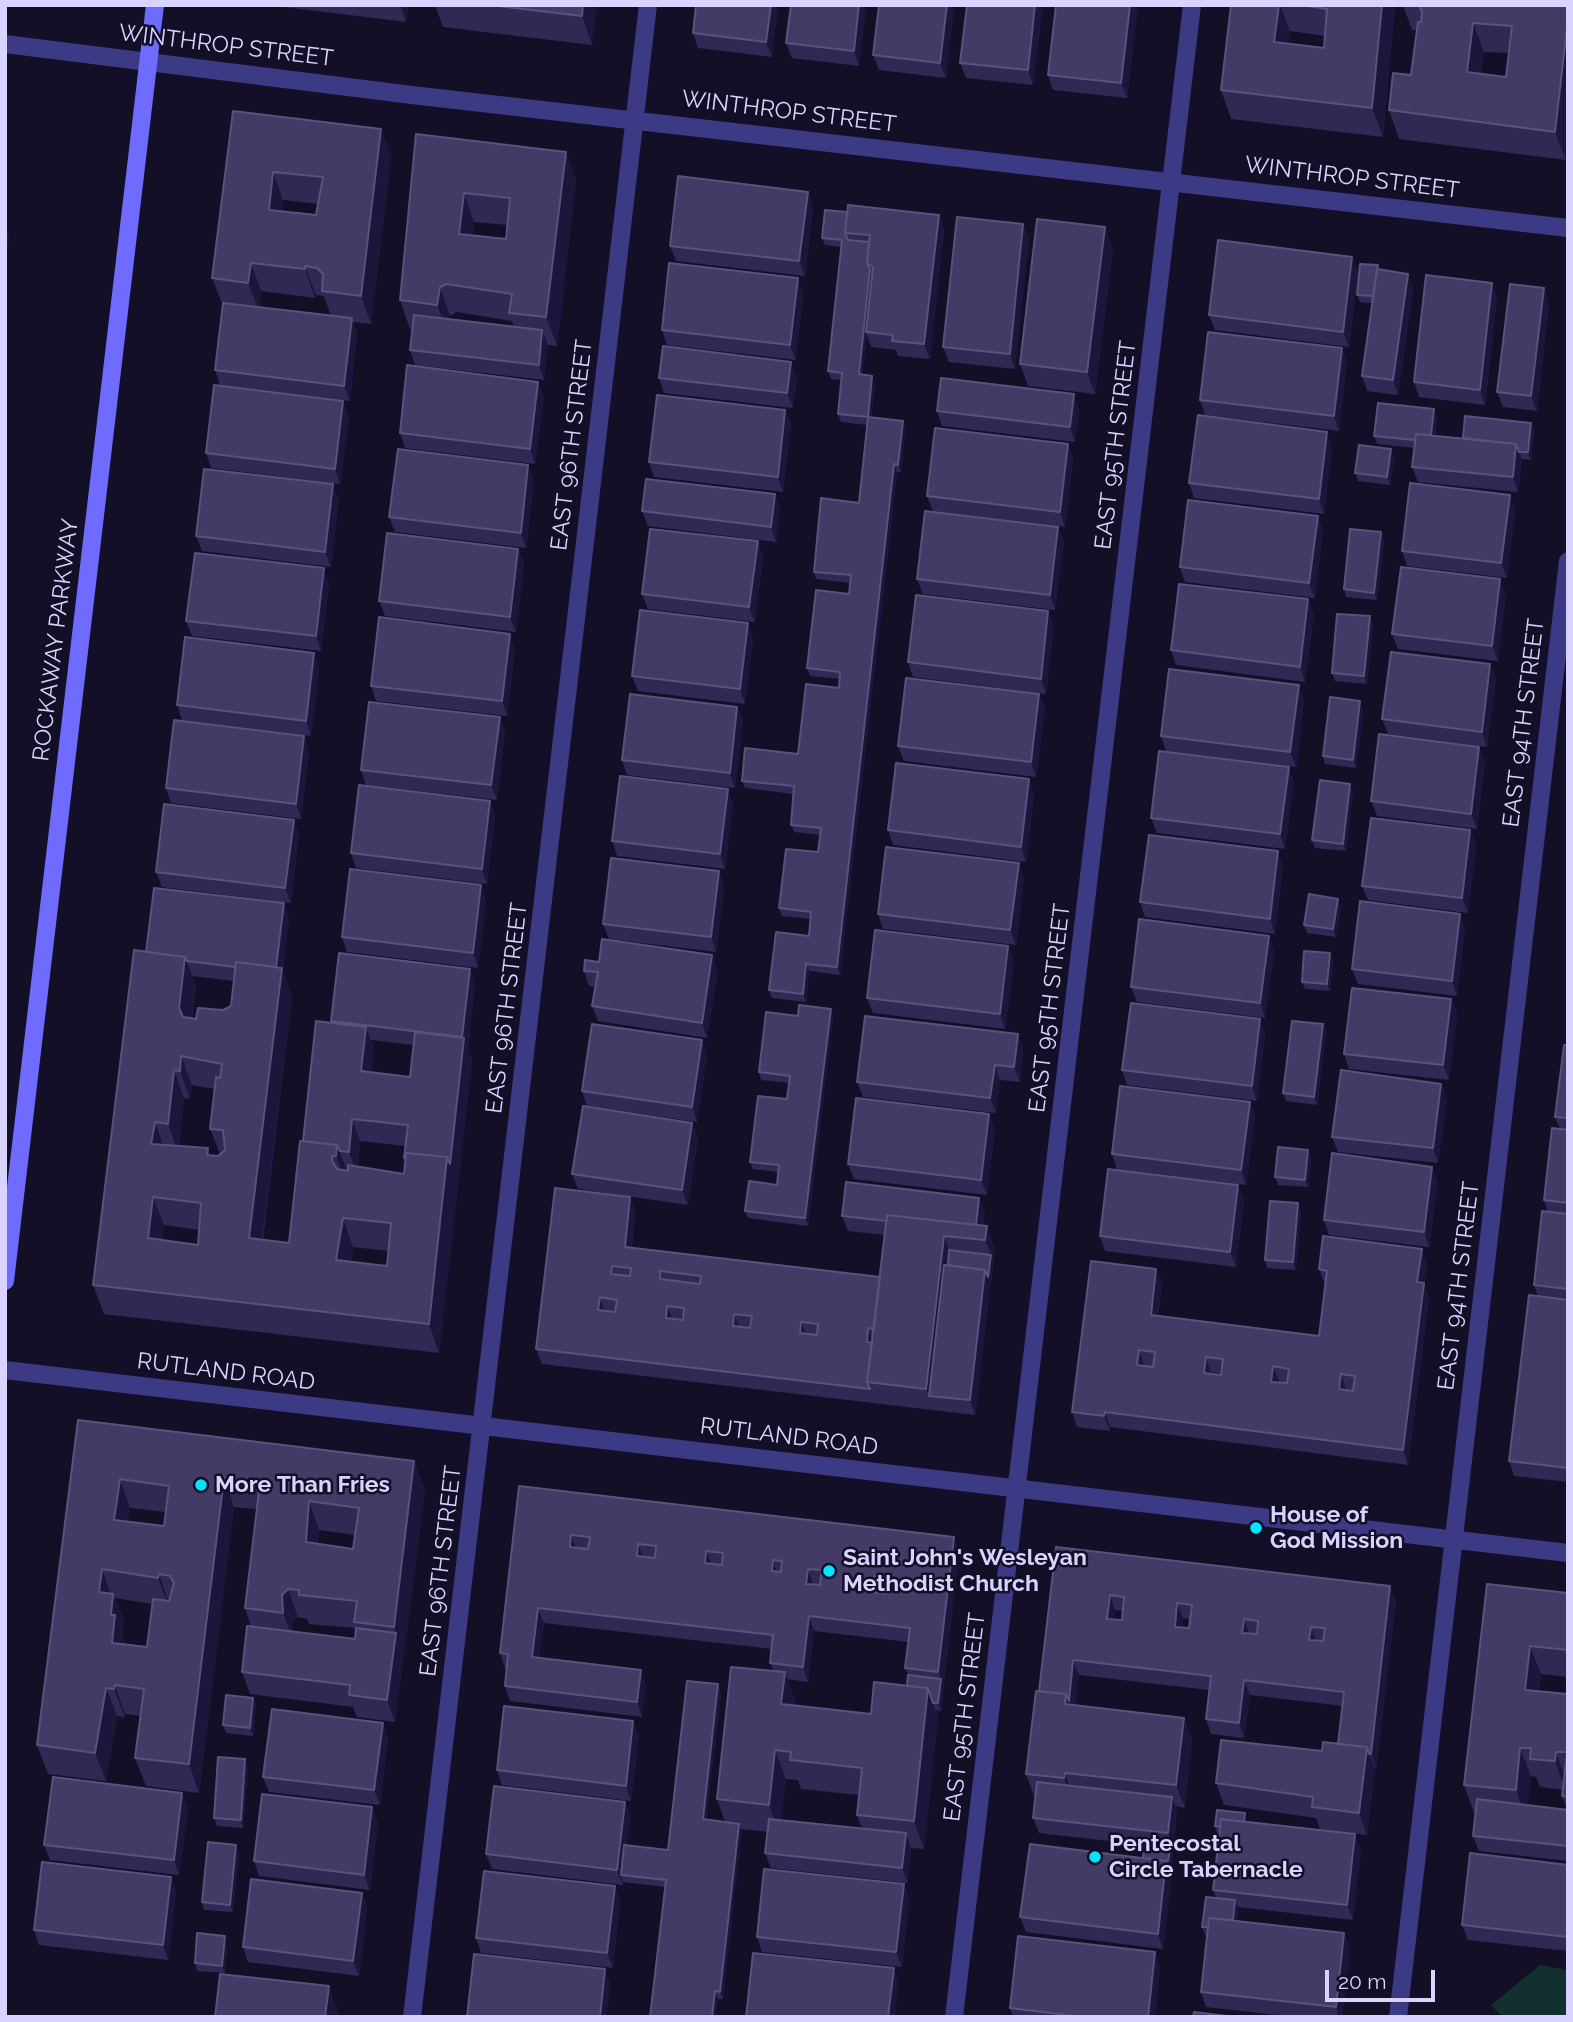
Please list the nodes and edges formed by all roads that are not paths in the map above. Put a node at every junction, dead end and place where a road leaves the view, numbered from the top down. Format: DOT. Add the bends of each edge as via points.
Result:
graph roads {
  1 [pos="155,5"];
  2 [pos="648,5"];
  3 [pos="1192,5"];
  4 [pos="5,44"];
  5 [pos="149,60"];
  6 [pos="635,118"];
  7 [pos="1172,181"];
  8 [pos="1568,228"];
  9 [pos="1568,561"];
  10 [pos="5,1281"];
  11 [pos="5,1370"];
  12 [pos="483,1427"];
  13 [pos="1018,1488"];
  14 [pos="1454,1539"];
  15 [pos="1568,1553"];
  16 [pos="412,2017"];
  17 [pos="954,2017"];
  18 [pos="1398,2017"];
  1 -- 5 [label="street, ROCKAWAY PARKWAY"];
  2 -- 6 [label="street, EAST 96TH STREET"];
  3 -- 7 [label="street, EAST 95TH STREET"];
  4 -- 5 [label="street, WINTHROP STREET"];
  5 -- 6 [label="street, WINTHROP STREET" via="412,95"];
  5 -- 10 [label="street, ROCKAWAY PARKWAY"];
  6 -- 7 [label="street, WINTHROP STREET"];
  6 -- 12 [label="street, EAST 96TH STREET"];
  7 -- 8 [label="street, WINTHROP STREET"];
  7 -- 13 [label="street, EAST 95TH STREET"];
  9 -- 14 [label="street, EAST 94TH STREET"];
  11 -- 12 [label="street, RUTLAND ROAD"];
  12 -- 13 [label="street, RUTLAND ROAD"];
  12 -- 16 [label="street, EAST 96TH STREET"];
  13 -- 14 [label="street, RUTLAND ROAD"];
  13 -- 17 [label="street, EAST 95TH STREET"];
  14 -- 15 [label="street, RUTLAND ROAD"];
  14 -- 18 [label="street, EAST 94TH STREET"];
}
